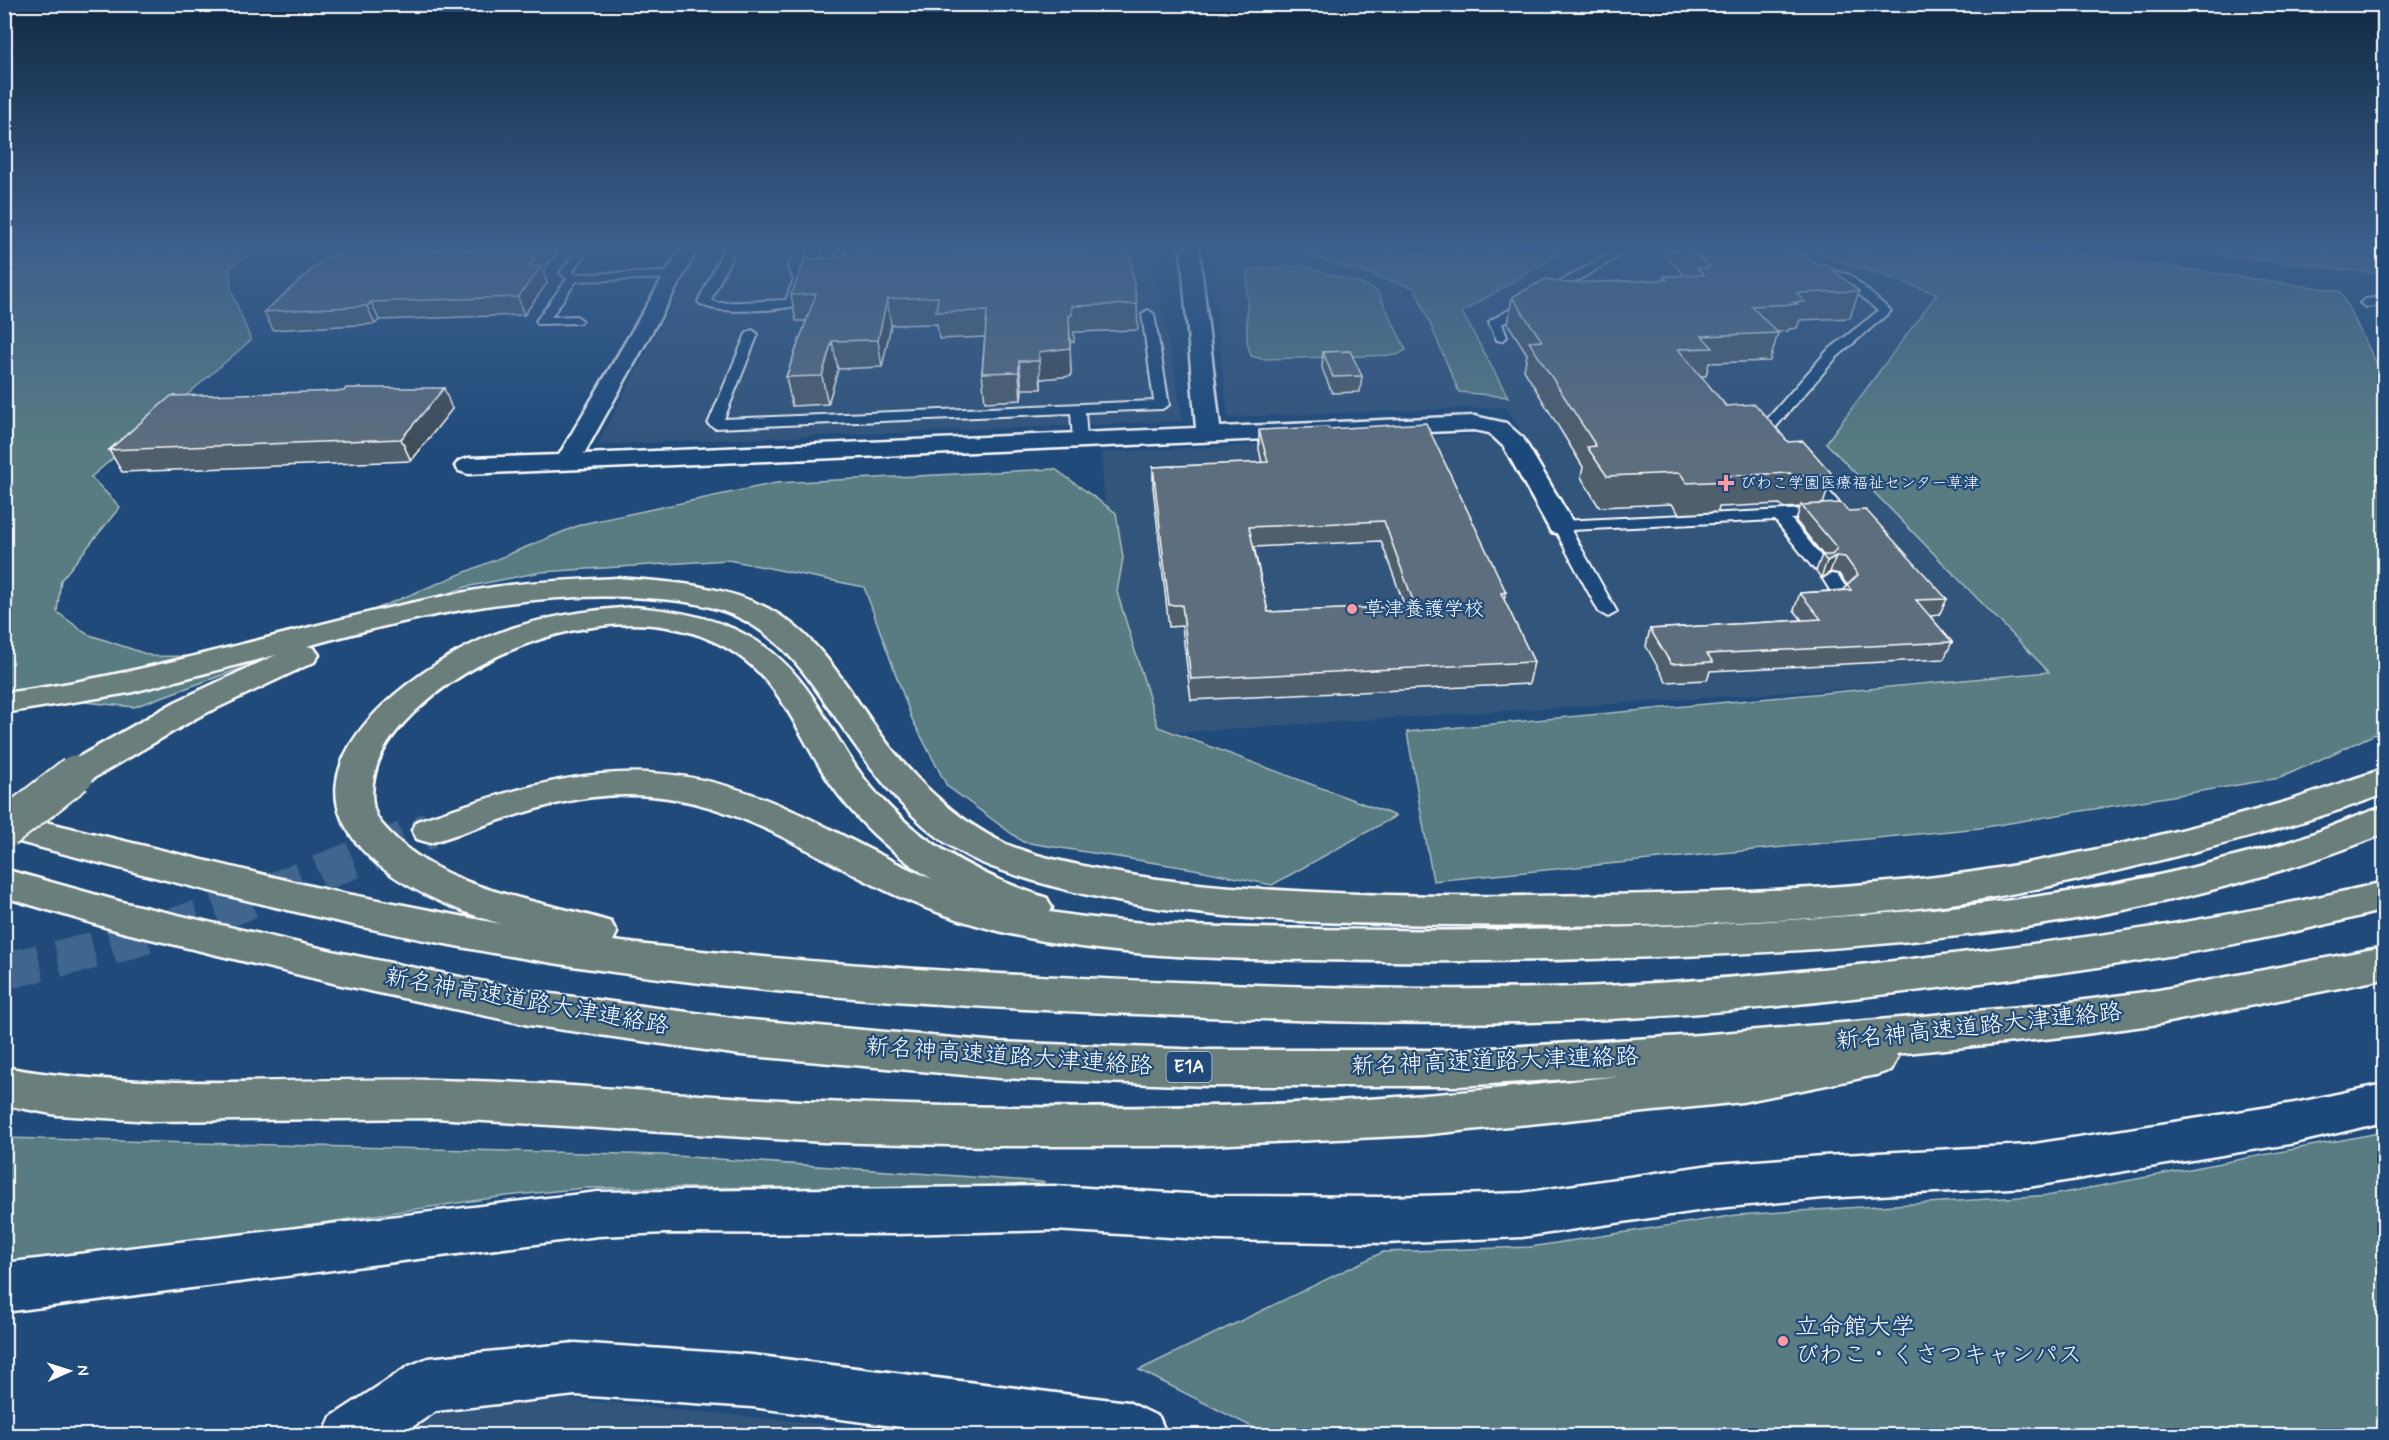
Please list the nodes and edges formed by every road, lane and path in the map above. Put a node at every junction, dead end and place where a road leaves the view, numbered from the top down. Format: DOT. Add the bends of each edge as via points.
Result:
graph roads {
  1 [pos="545,316"];
  2 [pos="650,316"];
  3 [pos="1148,316"];
  4 [pos="1197,316"];
  5 [pos="1507,316"];
  6 [pos="1879,316"];
  7 [pos="576,320"];
  8 [pos="752,334"];
  9 [pos="1501,337"];
  10 [pos="1078,409"];
  11 [pos="1209,434"];
  12 [pos="1080,440"];
  13 [pos="567,462"];
  14 [pos="468,466"];
  15 [pos="1779,515"];
  16 [pos="1561,526"];
  17 [pos="1820,565"];
  18 [pos="1831,579"];
  19 [pos="494,597"];
  20 [pos="1826,601"];
  21 [pos="1608,612"];
  22 [pos="4,703"];
  23 [pos="2385,780"];
  24 [pos="2385,820"];
  25 [pos="4,825"];
  26 [pos="4,830"];
  27 [pos="430,830"];
  28 [pos="4,883"];
  29 [pos="2385,896"];
  30 [pos="1185,940"];
  31 [pos="2385,963"];
  32 [pos="797,977"];
  33 [pos="2064,1020"];
  34 [pos="5,1086"];
  35 [pos="2385,1103"];
  36 [pos="4,1288"];
  37 [pos="350,1436"];
  38 [pos="1140,1436"];
  1 -- 7 [label="lane" via="542,321"];
  2 -- 13 [label="street"];
  3 -- 10 [label="lane" via="1162,405"];
  4 -- 11 [label="street"];
  5 -- 9 [label="lane" via="1495,323"];
  6 -- 15 [label="lane" via="1832,354 1767,428 1839,512"];
  8 -- 10 [label="lane" via="715,424"];
  10 -- 12 [label="lane"];
  11 -- 12 [label="street"];
  11 -- 16 [label="street" via="1474,423 1497,428 1514,443"];
  12 -- 13 [label="street"];
  13 -- 14 [label="street"];
  15 -- 16 [label="lane"];
  15 -- 17 [label="lane"];
  16 -- 21 [label="lane"];
  18 -- 20 [label="lane" via="1840,591"];
  19 -- 22 [label="highway" via="351,624 150,679"];
  19 -- 23 [label="highway" via="617,588 677,591 728,602 766,618 796,642 825,675 870,744 903,784 945,824 992,853 1055,873 1129,889 1226,901 1497,913 1770,906 1934,892 2106,861 2282,816"];
  19 -- 26 [label="highway, bridge" via="339,642 273,667 144,732 75,774"];
  24 -- 30 [label="highway" via="2282,858 2166,886 2035,912 1894,929 1705,941 1412,947"];
  25 -- 32 [label="highway" via="231,883 394,919 536,945"];
  27 -- 30 [label="highway" via="568,789 622,783 667,785 713,793 754,807 902,882 1012,922 1079,932"];
  28 -- 33 [label="highway, 新名神高速道路大津連絡路 / E1A" via="122,917 529,1008 740,1037 998,1060 1206,1068 1459,1068 1699,1053"];
  29 -- 32 [label="highway" via="2318,914 2105,952 1777,991 1617,1002 1300,1004 1100,997"];
  30 -- 32 [label="highway" via="1093,924 1029,907 931,861 896,836 847,782 798,698 775,669 747,646 721,633 673,619 588,621 536,630 494,645 451,667 410,695 380,726 358,763 354,795 364,828 396,859 435,884 542,921"];
  31 -- 33 [label="highway, 新名神高速道路大津連絡路 / E1A" via="2159,1007"];
  33 -- 34 [label="highway" via="1742,1083 1421,1115 1187,1126 823,1122 435,1099 152,1102 57,1096"];
  35 -- 36 [label="street" via="2295,1123 2028,1166 1717,1186 1522,1215 1385,1220 1220,1218 1054,1208 598,1214"];
  37 -- 38 [label="street" via="428,1385 575,1369 752,1382 1128,1429"];
}
